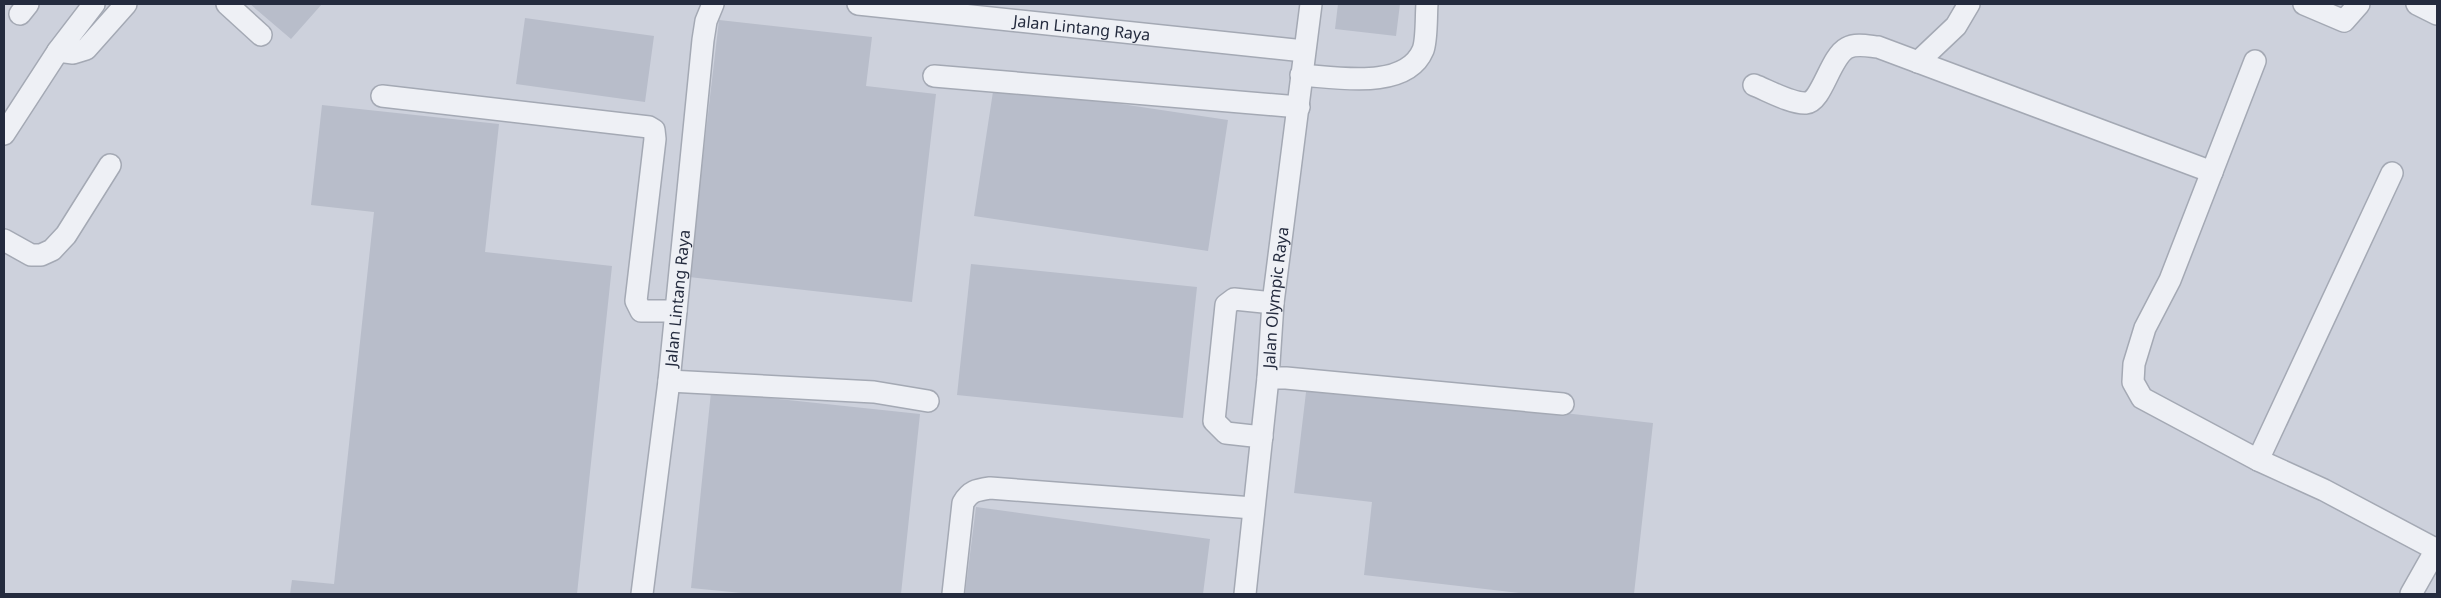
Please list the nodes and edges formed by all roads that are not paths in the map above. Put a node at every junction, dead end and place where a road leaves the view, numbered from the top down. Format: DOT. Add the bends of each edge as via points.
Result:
graph roads {
  1 [pos="94,4"];
  2 [pos="126,4"];
  3 [pos="227,4"];
  4 [pos="714,4"];
  5 [pos="858,4"];
  6 [pos="1311,4"];
  7 [pos="1427,4"];
  8 [pos="1969,4"];
  9 [pos="2304,4"];
  10 [pos="2359,4"];
  11 [pos="2417,4"];
  12 [pos="2437,14"];
  13 [pos="262,35"];
  14 [pos="58,50"];
  15 [pos="1304,51"];
  16 [pos="2256,61"];
  17 [pos="1918,62"];
  18 [pos="1301,75"];
  19 [pos="934,76"];
  20 [pos="1754,86"];
  21 [pos="382,96"];
  22 [pos="1299,107"];
  23 [pos="4,134"];
  24 [pos="110,165"];
  25 [pos="2212,172"];
  26 [pos="2392,173"];
  27 [pos="4,240"];
  28 [pos="1273,303"];
  29 [pos="676,311"];
  30 [pos="1268,378"];
  31 [pos="670,381"];
  32 [pos="928,401"];
  33 [pos="1563,404"];
  34 [pos="1262,437"];
  35 [pos="2258,460"];
  36 [pos="1253,508"];
  37 [pos="2437,550"];
  38 [pos="642,594"];
  39 [pos="953,594"];
  40 [pos="1245,594"];
  41 [pos="2411,594"];
  1 -- 14 [label="street"];
  2 -- 14 [label="street" via="86,49 73,53"];
  3 -- 13 [label="street"];
  4 -- 29 [label="street, Jalan Lintang Raya" via="706,21 703,40"];
  5 -- 15 [label="street, Jalan Lintang Raya"];
  6 -- 15 [label="street, Jalan Olympic Raya"];
  7 -- 18 [label="street" via="1424,50 1399,73 1374,79"];
  8 -- 17 [label="street" via="1956,26"];
  9 -- 10 [label="street" via="2344,21"];
  11 -- 12 [label="street"];
  14 -- 23 [label="street"];
  15 -- 18 [label="street, Jalan Olympic Raya"];
  16 -- 25 [label="street"];
  17 -- 20 [label="street" via="1878,47 1856,46 1845,48 1815,99 1808,103"];
  17 -- 25 [label="street"];
  18 -- 22 [label="street, Jalan Olympic Raya"];
  19 -- 22 [label="street"];
  21 -- 29 [label="street" via="654,130 636,301 641,311"];
  22 -- 28 [label="street, Jalan Olympic Raya"];
  24 -- 27 [label="street" via="66,235 52,250 31,254"];
  25 -- 35 [label="street" via="2170,280 2145,328 2134,364 2133,382 2142,398"];
  26 -- 35 [label="street"];
  28 -- 30 [label="street, Jalan Olympic Raya"];
  28 -- 34 [label="street" via="1234,300 1226,305 1214,421 1226,433"];
  29 -- 31 [label="street, Jalan Lintang Raya"];
  30 -- 33 [label="street"];
  30 -- 34 [label="street, Jalan Olympic Raya"];
  31 -- 32 [label="street" via="874,392"];
  31 -- 38 [label="street, Jalan Lintang Raya"];
  34 -- 36 [label="street, Jalan Olympic Raya"];
  35 -- 37 [label="street" via="2324,490"];
  36 -- 39 [label="street" via="976,490 968,494 963,504"];
  36 -- 40 [label="street, Jalan Olympic Raya"];
  37 -- 41 [label="street"];
}
